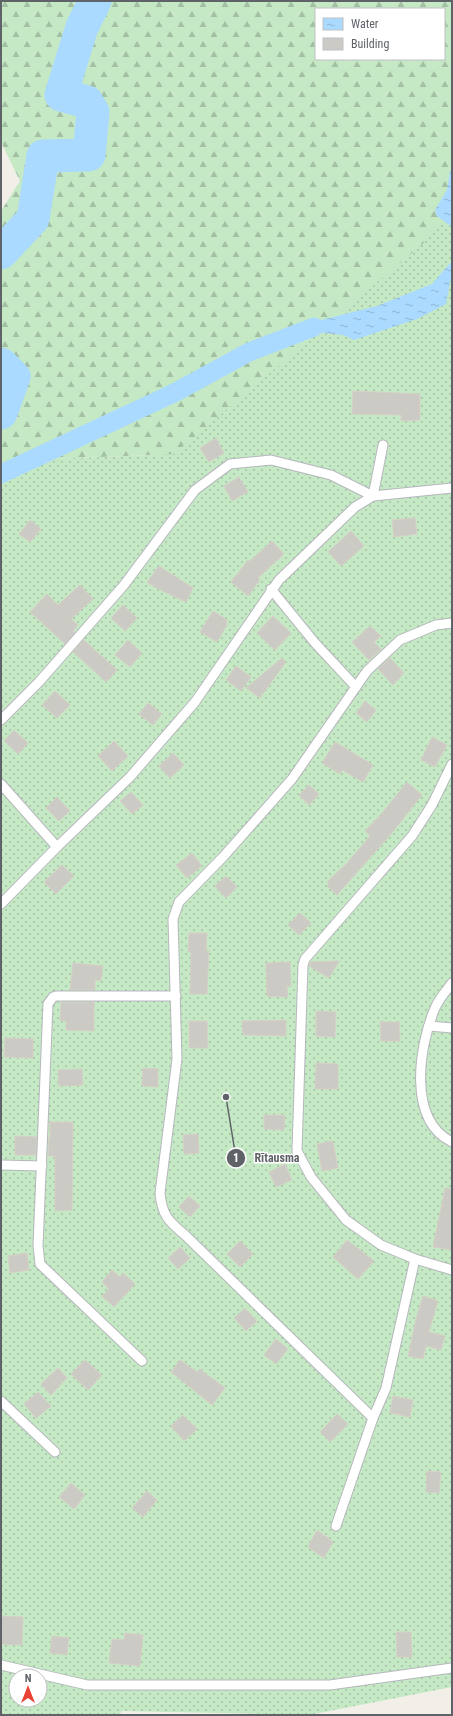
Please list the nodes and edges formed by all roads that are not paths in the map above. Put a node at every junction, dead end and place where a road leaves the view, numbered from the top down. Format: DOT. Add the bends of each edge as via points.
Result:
graph roads {
  1 [pos="383,445"];
  2 [pos="452,488"];
  3 [pos="373,496"];
  4 [pos="271,589"];
  5 [pos="452,623"];
  6 [pos="356,687"];
  7 [pos="1,720"];
  8 [pos="452,764"];
  9 [pos="1,784"];
  10 [pos="57,846"];
  11 [pos="1,904"];
  12 [pos="452,983"];
  13 [pos="176,996"];
  14 [pos="429,1026"];
  15 [pos="452,1028"];
  16 [pos="452,1142"];
  17 [pos="1,1165"];
  18 [pos="42,1166"];
  19 [pos="415,1259"];
  20 [pos="452,1270"];
  21 [pos="142,1360"];
  22 [pos="1,1401"];
  23 [pos="373,1418"];
  24 [pos="55,1452"];
  25 [pos="336,1526"];
  26 [pos="1,1665"];
  27 [pos="452,1668"];
  1 -- 3 [label="lane"];
  2 -- 3 [label="lane"];
  3 -- 4 [label="lane" via="355,507"];
  3 -- 7 [label="lane" via="331,475 271,460 230,464 195,490 124,585 39,682"];
  4 -- 6 [label="lane" via="315,643"];
  4 -- 10 [label="lane" via="195,702 130,777"];
  5 -- 6 [label="lane" via="436,625 400,640 367,671"];
  6 -- 13 [label="lane" via="292,779 179,902 173,919"];
  8 -- 19 [label="lane" via="432,805 412,836 307,956 303,965 297,1151 311,1177 346,1220 381,1245"];
  9 -- 10 [label="lane"];
  10 -- 11 [label="lane"];
  12 -- 14 [label="lane" via="436,1007"];
  13 -- 18 [label="lane" via="53,997 48,1004"];
  13 -- 23 [label="lane" via="177,1059 160,1193 162,1208 169,1222"];
  14 -- 15 [label="lane"];
  14 -- 16 [label="lane" via="422,1067 423,1106 429,1121"];
  17 -- 18 [label="lane"];
  18 -- 21 [label="lane" via="38,1246 40,1264"];
  19 -- 20 [label="lane"];
  19 -- 23 [label="lane" via="386,1388"];
  22 -- 24 [label="lane"];
  23 -- 25 [label="lane"];
  26 -- 27 [label="lane" via="87,1685 330,1685"];
}
